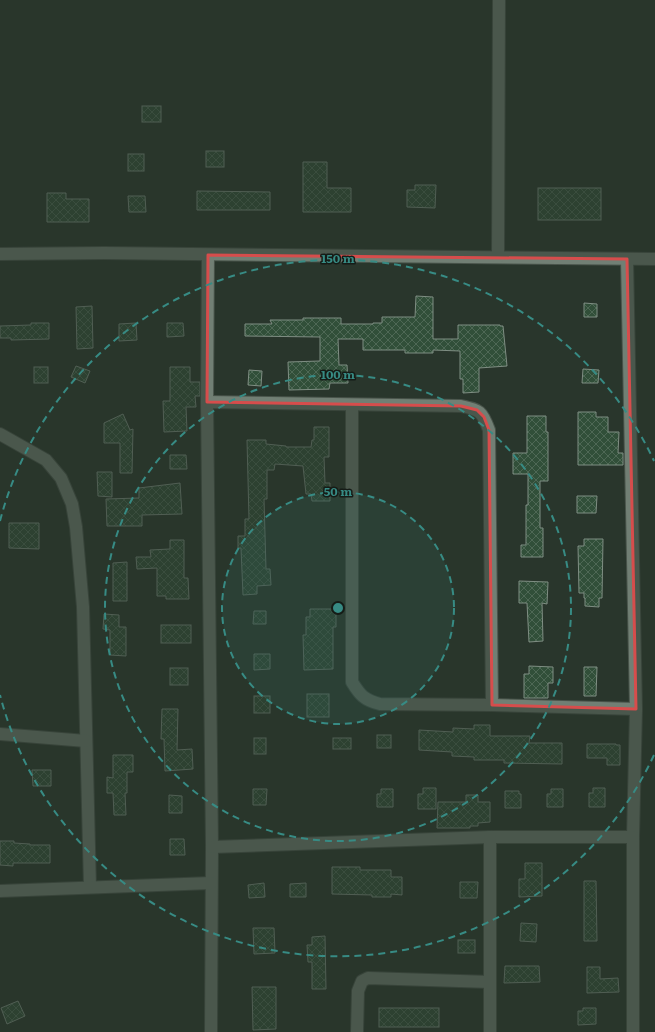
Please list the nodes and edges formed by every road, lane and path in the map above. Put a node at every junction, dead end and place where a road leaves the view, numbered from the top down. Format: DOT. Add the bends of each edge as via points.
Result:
graph roads {
  1 [pos="499,0"];
  2 [pos="0,254"];
  3 [pos="208,255"];
  4 [pos="498,257"];
  5 [pos="627,259"];
  6 [pos="655,259"];
  7 [pos="207,402"];
  8 [pos="352,405"];
  9 [pos="0,434"];
  10 [pos="492,705"];
  11 [pos="636,709"];
  12 [pos="0,734"];
  13 [pos="86,741"];
  14 [pos="490,836"];
  15 [pos="633,837"];
  16 [pos="212,847"];
  17 [pos="211,884"];
  18 [pos="90,887"];
  19 [pos="0,891"];
  20 [pos="490,982"];
  21 [pos="211,1032"];
  22 [pos="357,1032"];
  23 [pos="490,1032"];
  24 [pos="633,1032"];
  1 -- 4 [label="street"];
  2 -- 3 [label="street"];
  3 -- 4 [label="street"];
  3 -- 7 [label="street"];
  4 -- 5 [label="street"];
  5 -- 6 [label="street"];
  5 -- 11 [label="street"];
  7 -- 8 [label="street"];
  7 -- 16 [label="street"];
  8 -- 10 [label="street" via="461,406 477,410 484,417 489,430"];
  8 -- 10 [label="street" via="352,682 358,693 368,702 380,704"];
  9 -- 13 [label="street" via="46,460 61,478 72,504 83,607"];
  10 -- 11 [label="street"];
  11 -- 15 [label="street"];
  12 -- 13 [label="street"];
  13 -- 18 [label="street"];
  14 -- 15 [label="street"];
  14 -- 16 [label="street"];
  14 -- 20 [label="street"];
  15 -- 24 [label="street"];
  16 -- 17 [label="street"];
  17 -- 18 [label="street"];
  17 -- 21 [label="street"];
  18 -- 19 [label="street"];
  20 -- 22 [label="street" via="368,978 362,981 358,991"];
  20 -- 23 [label="street"];
}
